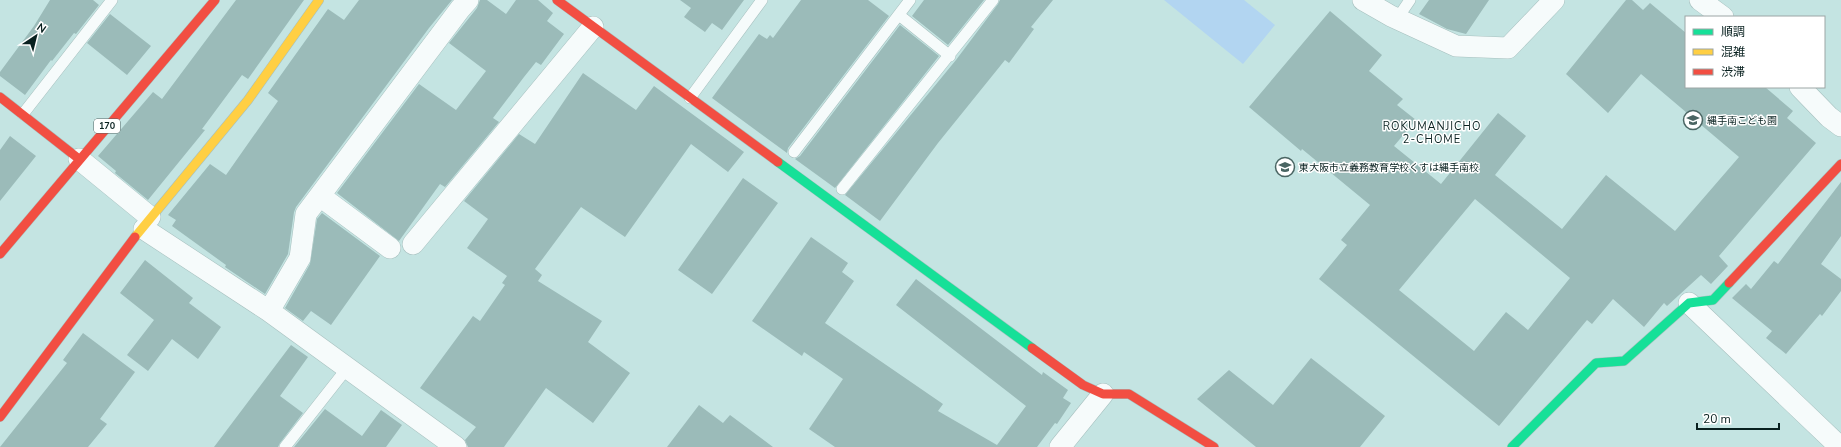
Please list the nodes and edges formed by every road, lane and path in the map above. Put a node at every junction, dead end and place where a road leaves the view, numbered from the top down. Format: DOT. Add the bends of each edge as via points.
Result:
graph roads {
  1 [pos="112,0"];
  2 [pos="215,0"];
  3 [pos="319,0"];
  4 [pos="468,0"];
  5 [pos="557,0"];
  6 [pos="762,0"];
  7 [pos="910,0"];
  8 [pos="993,0"];
  9 [pos="1363,0"];
  10 [pos="1410,0"];
  11 [pos="1554,0"];
  12 [pos="1700,0"];
  13 [pos="899,15"];
  14 [pos="1722,16"];
  15 [pos="1397,19"];
  16 [pos="593,27"];
  17 [pos="950,56"];
  18 [pos="1801,88"];
  19 [pos="0,97"];
  20 [pos="690,98"];
  21 [pos="23,114"];
  22 [pos="1839,119"];
  23 [pos="794,152"];
  24 [pos="79,159"];
  25 [pos="1841,164"];
  26 [pos="842,189"];
  27 [pos="320,196"];
  28 [pos="147,223"];
  29 [pos="413,244"];
  30 [pos="390,248"];
  31 [pos="0,254"];
  32 [pos="1689,303"];
  33 [pos="269,311"];
  34 [pos="348,367"];
  35 [pos="1103,394"];
  36 [pos="0,418"];
  37 [pos="285,447"];
  38 [pos="456,447"];
  39 [pos="1060,447"];
  40 [pos="1214,447"];
  41 [pos="1512,447"];
  42 [pos="1840,447"];
  1 -- 21 [label="lane"];
  2 -- 24 [label="main road, 170"];
  3 -- 28 [label="main road" via="248,100"];
  4 -- 27 [label="street"];
  5 -- 16 [label="main road"];
  6 -- 20 [label="lane"];
  7 -- 13 [label="lane"];
  8 -- 17 [label="lane"];
  9 -- 15 [label="street"];
  10 -- 15 [label="lane"];
  11 -- 15 [label="street" via="1508,48 1456,46"];
  12 -- 14 [label="street"];
  13 -- 17 [label="lane"];
  13 -- 23 [label="lane"];
  16 -- 20 [label="main road"];
  16 -- 29 [label="street"];
  17 -- 26 [label="lane"];
  18 -- 22 [label="street"];
  19 -- 21 [label="main road"];
  20 -- 35 [label="main road" via="1083,385"];
  21 -- 24 [label="main road"];
  24 -- 28 [label="street"];
  24 -- 31 [label="main road, 170"];
  25 -- 32 [label="main road" via="1713,300"];
  27 -- 30 [label="street"];
  27 -- 33 [label="street" via="306,214 300,258"];
  28 -- 33 [label="street"];
  28 -- 36 [label="main road"];
  32 -- 41 [label="main road" via="1624,361 1596,363"];
  32 -- 42 [label="street"];
  33 -- 34 [label="street"];
  34 -- 37 [label="lane"];
  34 -- 38 [label="street"];
  35 -- 39 [label="street"];
  35 -- 40 [label="main road" via="1129,394"];
}
